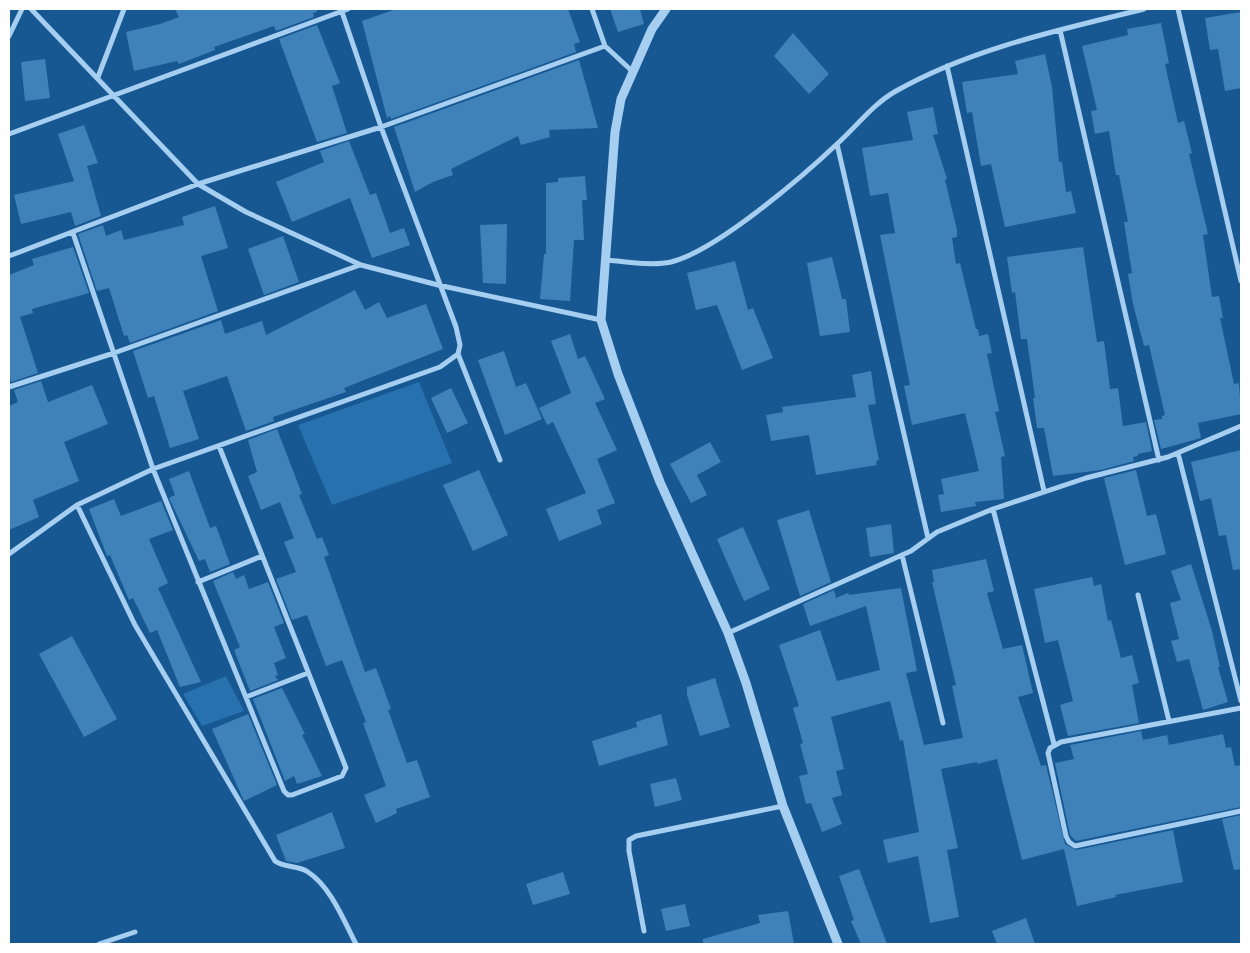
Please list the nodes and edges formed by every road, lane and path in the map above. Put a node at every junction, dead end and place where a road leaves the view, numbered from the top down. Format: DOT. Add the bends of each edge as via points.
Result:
graph roads {
  1 [pos="22,9"];
  2 [pos="31,9"];
  3 [pos="124,9"];
  4 [pos="348,9"];
  5 [pos="592,9"];
  6 [pos="666,9"];
  7 [pos="1144,9"];
  8 [pos="1178,9"];
  9 [pos="342,10"];
  10 [pos="1060,30"];
  11 [pos="9,36"];
  12 [pos="604,46"];
  13 [pos="947,66"];
  14 [pos="632,70"];
  15 [pos="98,77"];
  16 [pos="114,97"];
  17 [pos="381,127"];
  18 [pos="9,134"];
  19 [pos="837,144"];
  20 [pos="198,184"];
  21 [pos="72,233"];
  22 [pos="9,256"];
  23 [pos="607,260"];
  24 [pos="360,265"];
  25 [pos="1241,281"];
  26 [pos="438,285"];
  27 [pos="601,320"];
  28 [pos="114,353"];
  29 [pos="458,354"];
  30 [pos="9,387"];
  31 [pos="1241,426"];
  32 [pos="218,446"];
  33 [pos="1178,452"];
  34 [pos="500,460"];
  35 [pos="1158,460"];
  36 [pos="153,469"];
  37 [pos="1044,491"];
  38 [pos="77,505"];
  39 [pos="993,509"];
  40 [pos="928,538"];
  41 [pos="9,554"];
  42 [pos="902,555"];
  43 [pos="262,556"];
  44 [pos="198,582"];
  45 [pos="1138,595"];
  46 [pos="728,633"];
  47 [pos="308,674"];
  48 [pos="246,697"];
  49 [pos="1241,701"];
  50 [pos="1241,708"];
  51 [pos="1168,721"];
  52 [pos="944,723"];
  53 [pos="1054,744"];
  54 [pos="783,806"];
  55 [pos="1241,811"];
  56 [pos="644,931"];
  57 [pos="135,932"];
  58 [pos="99,944"];
  59 [pos="356,944"];
  60 [pos="838,944"];
  1 -- 11 [label="street"];
  2 -- 15 [label="street"];
  3 -- 15 [label="street"];
  4 -- 9 [label="street"];
  5 -- 12 [label="street"];
  6 -- 14 [label="street"];
  7 -- 10 [label="street"];
  8 -- 25 [label="street"];
  9 -- 16 [label="street"];
  9 -- 17 [label="street"];
  10 -- 13 [label="street"];
  10 -- 35 [label="street"];
  12 -- 14 [label="street"];
  12 -- 17 [label="street"];
  13 -- 19 [label="street" via="884,99"];
  13 -- 37 [label="street"];
  14 -- 23 [label="street" via="618,114"];
  15 -- 16 [label="street"];
  16 -- 18 [label="street"];
  16 -- 20 [label="street"];
  17 -- 20 [label="street"];
  17 -- 26 [label="street"];
  19 -- 23 [label="street" via="764,206 698,250 662,263"];
  19 -- 40 [label="street"];
  20 -- 21 [label="street"];
  20 -- 24 [label="street" via="246,212"];
  21 -- 22 [label="street"];
  21 -- 28 [label="street"];
  23 -- 27 [label="street"];
  24 -- 26 [label="street"];
  24 -- 28 [label="street"];
  26 -- 27 [label="street"];
  26 -- 29 [label="street" via="458,336"];
  27 -- 46 [label="street" via="618,374 660,482"];
  28 -- 30 [label="street"];
  28 -- 36 [label="street"];
  29 -- 32 [label="street" via="440,367"];
  29 -- 34 [label="street"];
  31 -- 33 [label="street"];
  32 -- 36 [label="street"];
  32 -- 43 [label="street"];
  33 -- 35 [label="street"];
  33 -- 49 [label="street"];
  35 -- 37 [label="street"];
  36 -- 38 [label="street"];
  36 -- 44 [label="street"];
  37 -- 39 [label="street"];
  38 -- 41 [label="street"];
  38 -- 59 [label="street" via="135,625 274,861 303,869 314,876 338,909"];
  39 -- 40 [label="street"];
  39 -- 53 [label="street"];
  40 -- 42 [label="street"];
  42 -- 46 [label="street"];
  42 -- 52 [label="street"];
  43 -- 44 [label="street"];
  43 -- 47 [label="street"];
  44 -- 48 [label="street"];
  45 -- 51 [label="street"];
  46 -- 54 [label="street"];
  47 -- 48 [label="street"];
  47 -- 48 [label="street" via="346,771 342,776 292,796 284,792"];
  50 -- 51 [label="street"];
  51 -- 53 [label="street"];
  53 -- 55 [label="street" via="1048,754 1066,836 1075,846"];
  54 -- 56 [label="street" via="629,840"];
  54 -- 60 [label="street"];
  57 -- 58 [label="street"];
}
